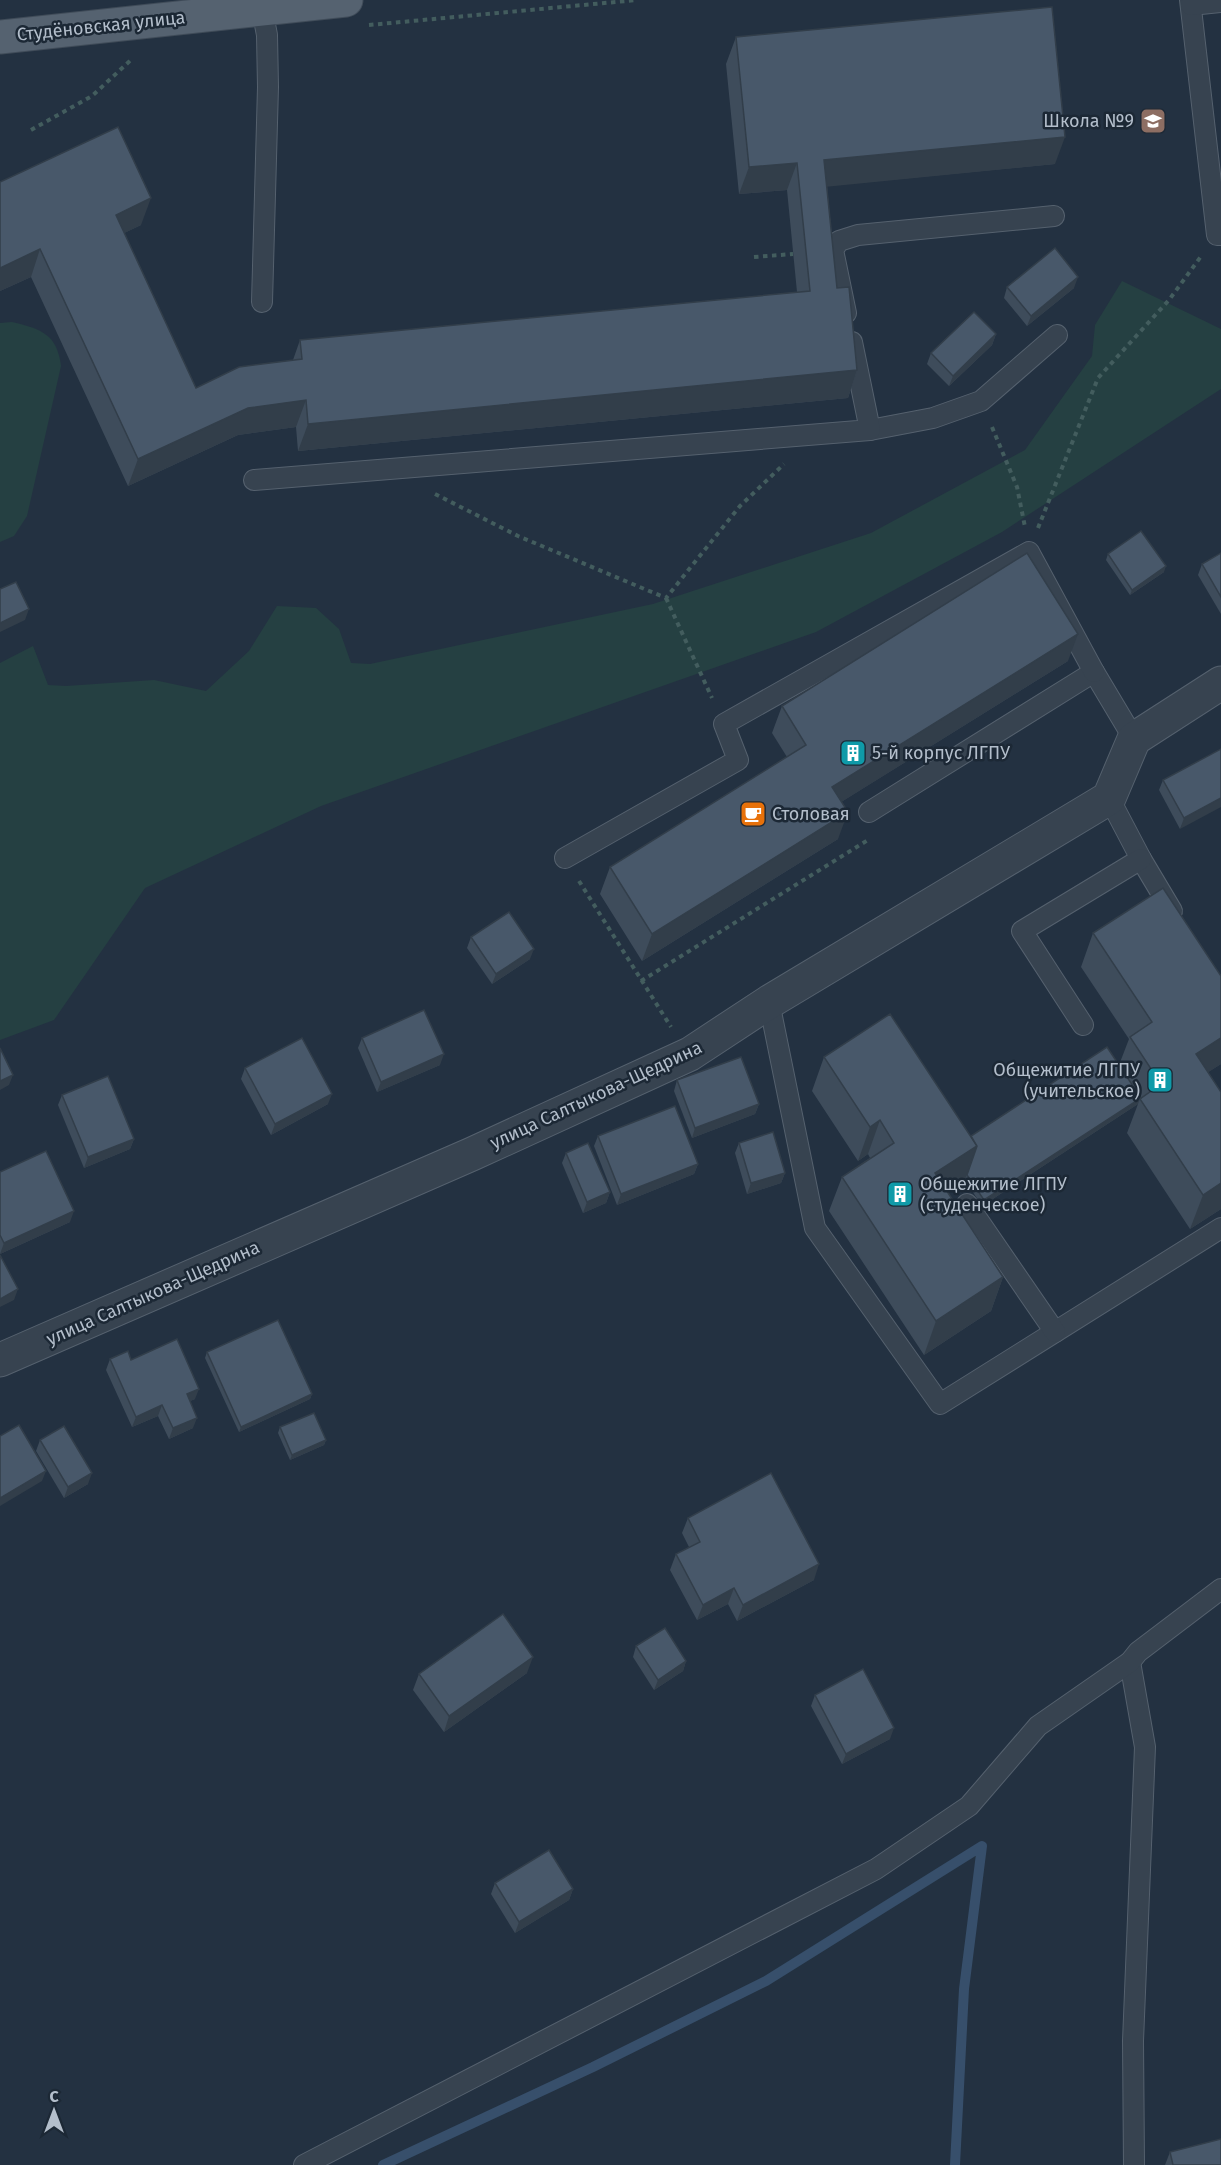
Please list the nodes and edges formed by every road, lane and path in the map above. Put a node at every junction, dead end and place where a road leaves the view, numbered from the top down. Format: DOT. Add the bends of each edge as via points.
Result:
graph roads {
  1 [pos="346,0"];
  2 [pos="1191,2"];
  3 [pos="1221,2"];
  4 [pos="262,9"];
  5 [pos="0,37"];
  6 [pos="92,96"];
  7 [pos="31,130"];
  8 [pos="1054,216"];
  9 [pos="1219,235"];
  10 [pos="793,254"];
  11 [pos="754,257"];
  12 [pos="262,302"];
  13 [pos="1057,335"];
  14 [pos="981,401"];
  15 [pos="870,430"];
  16 [pos="815,435"];
  17 [pos="386,470"];
  18 [pos="254,480"];
  19 [pos="1029,552"];
  20 [pos="666,598"];
  21 [pos="1094,672"];
  22 [pos="1221,683"];
  23 [pos="724,724"];
  24 [pos="1134,740"];
  25 [pos="1109,798"];
  26 [pos="869,812"];
  27 [pos="565,858"];
  28 [pos="1141,859"];
  29 [pos="1181,926"];
  30 [pos="641,981"];
  31 [pos="770,1002"];
  32 [pos="1083,1025"];
  33 [pos="690,1054"];
  34 [pos="968,1204"];
  35 [pos="1221,1228"];
  36 [pos="1055,1332"];
  37 [pos="0,1360"];
  38 [pos="1221,1589"];
  39 [pos="1130,1662"];
  40 [pos="304,2165"];
  41 [pos="1134,2165"];
  1 -- 4 [label="main road, Студёновская улица"];
  2 -- 3 [label="lane"];
  2 -- 9 [label="lane"];
  4 -- 5 [label="main road, Студёновская улица"];
  4 -- 12 [label="lane" via="268,77"];
  6 -- 7 [label="path"];
  8 -- 15 [label="lane" via="858,235 839,241 833,250"];
  9 -- 19 [label="path" via="1168,300 1098,378"];
  10 -- 11 [label="path"];
  13 -- 14 [label="lane"];
  14 -- 15 [label="lane" via="933,418"];
  14 -- 19 [label="path" via="1017,487"];
  15 -- 16 [label="lane"];
  16 -- 17 [label="lane"];
  16 -- 20 [label="path" via="740,506"];
  17 -- 18 [label="lane"];
  17 -- 20 [label="path" via="518,536"];
  19 -- 21 [label="lane"];
  19 -- 23 [label="lane"];
  20 -- 23 [label="path"];
  21 -- 24 [label="lane"];
  21 -- 26 [label="lane"];
  22 -- 24 [label="street"];
  23 -- 27 [label="lane" via="738,760"];
  24 -- 25 [label="street"];
  25 -- 28 [label="lane"];
  25 -- 31 [label="street, улица Салтыкова-Щедрина"];
  26 -- 30 [label="path" via="868,840"];
  27 -- 30 [label="path"];
  28 -- 29 [label="lane"];
  28 -- 32 [label="lane" via="1022,931"];
  30 -- 33 [label="path"];
  31 -- 33 [label="street, улица Салтыкова-Щедрина"];
  31 -- 36 [label="lane" via="815,1228 940,1404"];
  33 -- 37 [label="street, улица Салтыкова-Щедрина" via="472,1154"];
  34 -- 36 [label="lane"];
  35 -- 36 [label="lane"];
  38 -- 39 [label="lane"];
  39 -- 40 [label="lane" via="1038,1726 969,1806 876,1869"];
  39 -- 41 [label="lane" via="1145,1747 1134,2041"];
}
